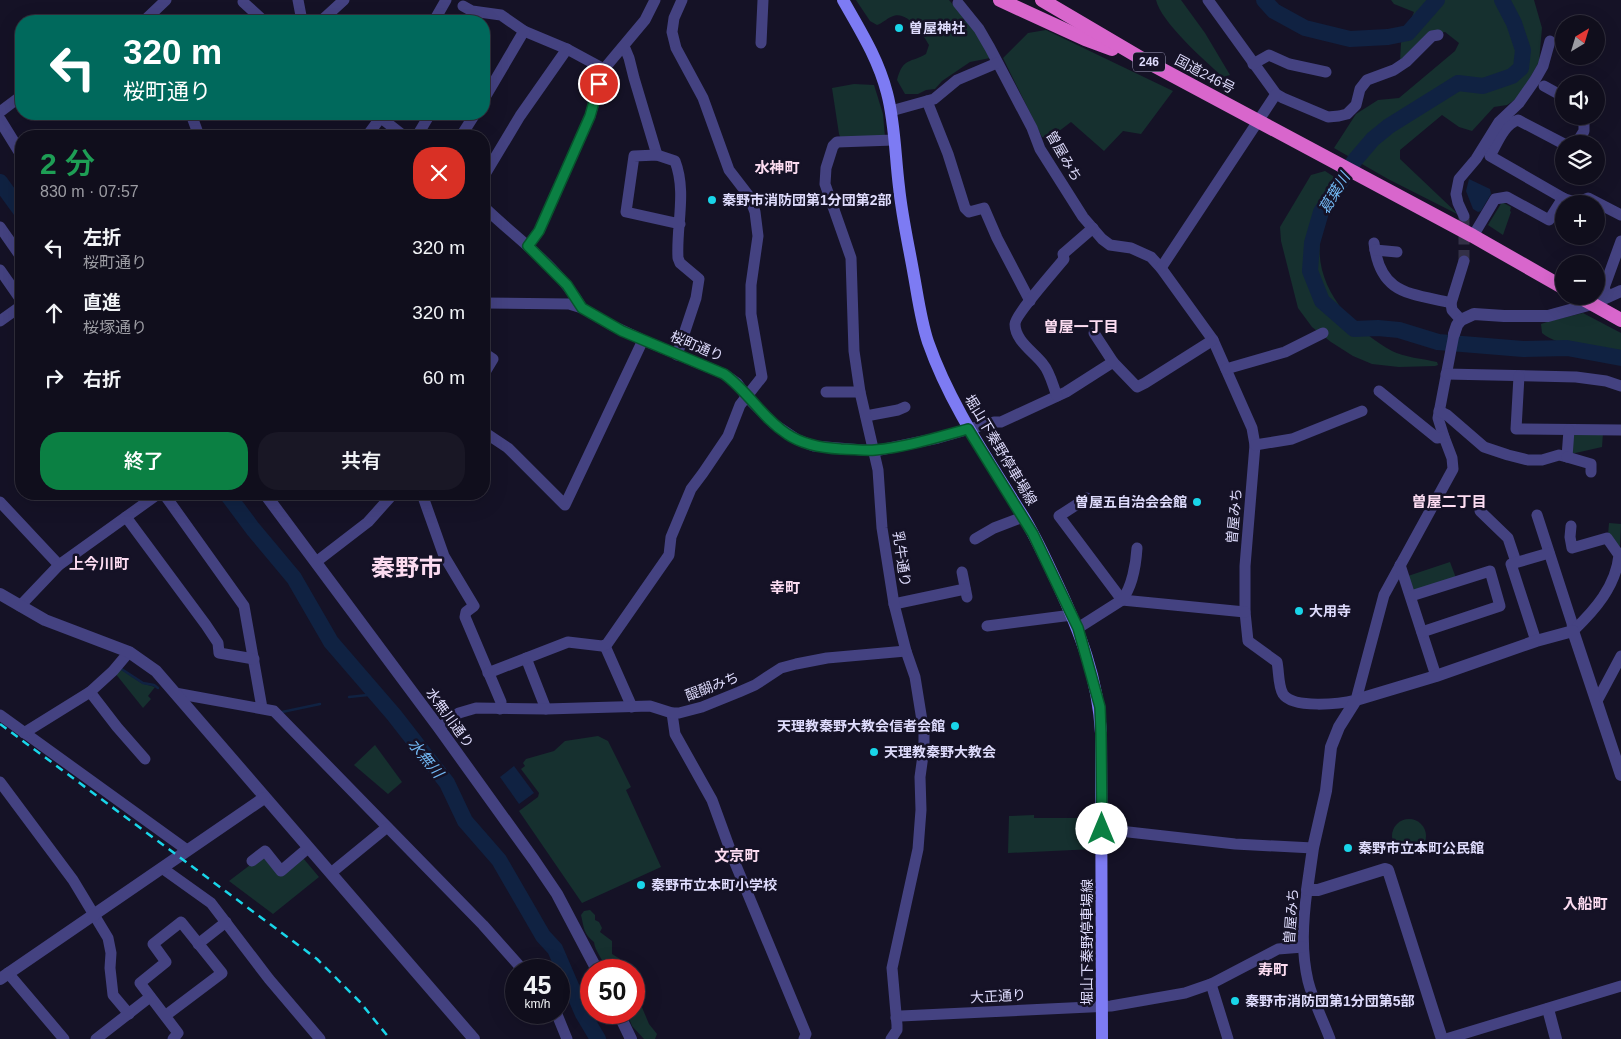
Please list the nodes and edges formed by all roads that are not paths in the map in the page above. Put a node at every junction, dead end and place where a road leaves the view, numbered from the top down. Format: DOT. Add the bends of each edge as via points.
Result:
graph roads {
  1 [pos="166,0"];
  2 [pos="298,0"];
  3 [pos="344,0"];
  4 [pos="447,0"];
  5 [pos="655,0"];
  6 [pos="682,0"];
  7 [pos="763,0"];
  8 [pos="843,0"];
  9 [pos="1000,0"];
  10 [pos="1042,0"];
  11 [pos="1208,0"];
  12 [pos="242,2"];
  13 [pos="466,3"];
  14 [pos="958,3"];
  15 [pos="150,15"];
  16 [pos="257,15"];
  17 [pos="301,15"];
  18 [pos="328,15"];
  19 [pos="438,15"];
  20 [pos="482,15"];
  21 [pos="490,17"];
  22 [pos="524,31"];
  23 [pos="1438,35"];
  24 [pos="1550,41"];
  25 [pos="761,43"];
  26 [pos="624,46"];
  27 [pos="567,49"];
  28 [pos="1144,60"];
  29 [pos="997,63"];
  30 [pos="1253,64"];
  31 [pos="604,69"];
  32 [pos="1326,72"];
  33 [pos="1544,86"];
  34 [pos="490,90"];
  35 [pos="1555,92"];
  36 [pos="1276,94"];
  37 [pos="15,101"];
  38 [pos="927,101"];
  39 [pos="891,110"];
  40 [pos="0,112"];
  41 [pos="0,120"];
  42 [pos="384,120"];
  43 [pos="1258,120"];
  44 [pos="397,130"];
  45 [pos="1495,137"];
  46 [pos="1555,139"];
  47 [pos="894,140"];
  48 [pos="15,144"];
  49 [pos="657,155"];
  50 [pos="490,166"];
  51 [pos="1557,195"];
  52 [pos="1605,207"];
  53 [pos="1555,210"];
  54 [pos="490,212"];
  55 [pos="1621,215"];
  56 [pos="1464,216"];
  57 [pos="680,224"];
  58 [pos="0,227"];
  59 [pos="1093,228"];
  60 [pos="1473,236"];
  61 [pos="1621,241"];
  62 [pos="528,246"];
  63 [pos="15,248"];
  64 [pos="1397,252"];
  65 [pos="1464,261"];
  66 [pos="1161,268"];
  67 [pos="0,270"];
  68 [pos="1555,283"];
  69 [pos="15,291"];
  70 [pos="1621,291"];
  71 [pos="1608,297"];
  72 [pos="1605,298"];
  73 [pos="1030,301"];
  74 [pos="490,302"];
  75 [pos="1451,303"];
  76 [pos="1588,305"];
  77 [pos="1594,305"];
  78 [pos="582,308"];
  79 [pos="15,310"];
  80 [pos="1461,320"];
  81 [pos="1621,320"];
  82 [pos="0,321"];
  83 [pos="1094,333"];
  84 [pos="1323,333"];
  85 [pos="1454,334"];
  86 [pos="643,340"];
  87 [pos="1213,340"];
  88 [pos="677,355"];
  89 [pos="1114,362"];
  90 [pos="1226,368"];
  91 [pos="1447,370"];
  92 [pos="1519,376"];
  93 [pos="1621,386"];
  94 [pos="1379,391"];
  95 [pos="826,392"];
  96 [pos="860,392"];
  97 [pos="746,396"];
  98 [pos="1057,396"];
  99 [pos="905,407"];
  100 [pos="1362,411"];
  101 [pos="1439,411"];
  102 [pos="866,416"];
  103 [pos="968,429"];
  104 [pos="1569,430"];
  105 [pos="1621,430"];
  106 [pos="490,436"];
  107 [pos="1444,437"];
  108 [pos="1255,445"];
  109 [pos="875,450"];
  110 [pos="1567,458"];
  111 [pos="1590,472"];
  112 [pos="1087,498"];
  113 [pos="150,500"];
  114 [pos="168,500"];
  115 [pos="269,500"];
  116 [pos="388,500"];
  117 [pos="424,500"];
  118 [pos="0,502"];
  119 [pos="1487,514"];
  120 [pos="1537,515"];
  121 [pos="126,517"];
  122 [pos="1023,517"];
  123 [pos="1571,526"];
  124 [pos="975,539"];
  125 [pos="1137,548"];
  126 [pos="1620,551"];
  127 [pos="1549,553"];
  128 [pos="316,562"];
  129 [pos="1516,562"];
  130 [pos="1400,565"];
  131 [pos="59,566"];
  132 [pos="962,572"];
  133 [pos="0,594"];
  134 [pos="1411,596"];
  135 [pos="1122,600"];
  136 [pos="894,604"];
  137 [pos="20,606"];
  138 [pos="1245,612"];
  139 [pos="1072,615"];
  140 [pos="987,626"];
  141 [pos="1078,628"];
  142 [pos="1572,631"];
  143 [pos="1422,632"];
  144 [pos="1536,641"];
  145 [pos="606,646"];
  146 [pos="906,651"];
  147 [pos="129,652"];
  148 [pos="1621,656"];
  149 [pos="526,658"];
  150 [pos="254,659"];
  151 [pos="488,673"];
  152 [pos="1436,676"];
  153 [pos="90,692"];
  154 [pos="175,693"];
  155 [pos="1356,700"];
  156 [pos="1597,701"];
  157 [pos="632,707"];
  158 [pos="262,708"];
  159 [pos="500,708"];
  160 [pos="546,709"];
  161 [pos="672,714"];
  162 [pos="0,715"];
  163 [pos="439,728"];
  164 [pos="24,733"];
  165 [pos="145,759"];
  166 [pos="1621,775"];
  167 [pos="0,782"];
  168 [pos="264,798"];
  169 [pos="386,828"];
  170 [pos="1102,829"];
  171 [pos="308,848"];
  172 [pos="1313,848"];
  173 [pos="187,850"];
  174 [pos="252,861"];
  175 [pos="162,868"];
  176 [pos="331,873"];
  177 [pos="1307,890"];
  178 [pos="94,914"];
  179 [pos="226,922"];
  180 [pos="198,944"];
  181 [pos="1303,947"];
  182 [pos="513,959"];
  183 [pos="591,959"];
  184 [pos="4,976"];
  185 [pos="1210,984"];
  186 [pos="1621,986"];
  187 [pos="150,997"];
  188 [pos="1102,1006"];
  189 [pos="1548,1009"];
  190 [pos="129,1014"];
  191 [pos="165,1016"];
  192 [pos="896,1018"];
  193 [pos="561,1024"];
  194 [pos="624,1024"];
  195 [pos="64,1039"];
  196 [pos="96,1039"];
  197 [pos="173,1039"];
  198 [pos="320,1039"];
  199 [pos="474,1039"];
  200 [pos="567,1039"];
  201 [pos="631,1039"];
  202 [pos="804,1039"];
  203 [pos="891,1039"];
  204 [pos="1102,1039"];
  205 [pos="1228,1039"];
  206 [pos="1330,1039"];
  207 [pos="1442,1039"];
  208 [pos="1446,1039"];
  209 [pos="1556,1039"];
  1 -- 15 [label="street"];
  2 -- 17 [label="street"];
  3 -- 18 [label="street"];
  4 -- 13 [label="street"];
  4 -- 19 [label="street"];
  5 -- 26 [label="street" via="649,14"];
  6 -- 97 [label="street" via="672,32 676,48 703,98 729,170 749,196 755,212 758,236 751,286 751,314 762,377"];
  7 -- 25 [label="street"];
  8 -- 39 [label="main road, 堀山下秦野停車場線" via="871,48"];
  9 -- 28 [label="highway" via="1085,39"];
  10 -- 28 [label="highway, 国道246号 / 246"];
  11 -- 30 [label="street"];
  12 -- 16 [label="street"];
  13 -- 20 [label="street" via="472,11"];
  14 -- 29 [label="street, 曽屋みち" via="978,29"];
  21 -- 22 [label="street" via="501,15"];
  22 -- 27 [label="street"];
  22 -- 34 [label="street"];
  23 -- 36 [label="street" via="1432,36 1394,70 1366,80 1356,105 1347,114 1328,117"];
  24 -- 45 [label="street" via="1535,80 1519,103 1499,122"];
  26 -- 31 [label="street"];
  26 -- 49 [label="street"];
  27 -- 31 [label="street"];
  27 -- 50 [label="street" via="519,115"];
  28 -- 43 [label="highway, 国道246号 / 246"];
  29 -- 38 [label="street" via="957,80 941,95"];
  29 -- 59 [label="street, 曽屋みち" via="1032,128 1040,150"];
  30 -- 32 [label="street" via="1269,55 1289,64"];
  30 -- 36 [label="street"];
  31 -- 62 [label="street" via="590,116 539,231"];
  33 -- 35 [label="street"];
  36 -- 43 [label="street"];
  37 -- 40 [label="street"];
  38 -- 39 [label="street"];
  38 -- 73 [label="street" via="948,154 964,208 969,212 984,208"];
  39 -- 47 [label="main road, 堀山下秦野停車場線"];
  41 -- 48 [label="street"];
  42 -- 44 [label="street"];
  43 -- 60 [label="highway, 国道246号 / 246"];
  43 -- 66 [label="street"];
  45 -- 46 [label="street" via="1511,122 1518,120"];
  45 -- 51 [label="street" via="1490,156"];
  45 -- 56 [label="street" via="1464,172 1456,187"];
  47 -- 96 [label="street, 乳牛通り" via="837,142 824,175 827,194 851,258 854,352"];
  47 -- 103 [label="main road, 堀山下秦野停車場線" via="899,188 923,322 945,384"];
  49 -- 57 [label="street" via="675,161 677,166"];
  49 -- 57 [label="street" via="634,156 626,212"];
  52 -- 55 [label="street"];
  53 -- 60 [label="street" via="1549,220 1507,197 1495,199"];
  54 -- 62 [label="street"];
  57 -- 88 [label="street" via="678,258 699,279"];
  58 -- 63 [label="street"];
  59 -- 66 [label="street, 曽屋みち" via="1110,244 1141,251"];
  59 -- 73 [label="street" via="1063,254 1064,259"];
  60 -- 68 [label="highway, 246"];
  61 -- 71 [label="street" via="1604,288"];
  62 -- 78 [label="street" via="567,285"];
  64 -- 75 [label="street" via="1375,246 1380,269 1389,282 1405,293"];
  65 -- 75 [label="street"];
  66 -- 87 [label="street, 曽屋みち"];
  67 -- 69 [label="street"];
  70 -- 71 [label="street"];
  71 -- 72 [label="street"];
  73 -- 98 [label="street" via="1015,324 1021,340 1044,365"];
  74 -- 78 [label="street, 桜町通り" via="569,304"];
  75 -- 80 [label="street" via="1452,310"];
  76 -- 80 [label="street" via="1548,316 1474,314"];
  77 -- 81 [label="highway"];
  78 -- 86 [label="street, 桜町通り"];
  79 -- 82 [label="street"];
  80 -- 85 [label="street"];
  83 -- 89 [label="street"];
  84 -- 90 [label="street" via="1285,352"];
  85 -- 91 [label="street"];
  86 -- 88 [label="street, 桜町通り"];
  86 -- 106 [label="street" via="564,505 508,448"];
  87 -- 89 [label="street" via="1137,387"];
  87 -- 90 [label="street, 曽屋みち"];
  88 -- 97 [label="street, 桜町通り" via="724,374 738,384"];
  89 -- 98 [label="street, 桜町通り"];
  90 -- 108 [label="street, 曽屋みち" via="1252,428"];
  91 -- 92 [label="street"];
  91 -- 101 [label="street"];
  92 -- 93 [label="street" via="1576,378"];
  92 -- 104 [label="street" via="1516,429"];
  94 -- 107 [label="street" via="1437,438"];
  95 -- 96 [label="street"];
  96 -- 102 [label="street, 乳牛通り"];
  97 -- 109 [label="street, 桜町通り" via="774,424 798,440 826,448"];
  97 -- 145 [label="street" via="728,436 691,489 671,537 668,555"];
  98 -- 103 [label="street, 桜町通り" via="1001,422"];
  99 -- 102 [label="street"];
  100 -- 108 [label="street" via="1292,439"];
  101 -- 107 [label="street"];
  101 -- 110 [label="street" via="1484,447 1528,460 1559,455"];
  102 -- 109 [label="street, 乳牛通り"];
  103 -- 109 [label="street, 桜町通り"];
  103 -- 122 [label="main road, 堀山下秦野停車場線"];
  104 -- 105 [label="street"];
  104 -- 110 [label="street"];
  107 -- 130 [label="street" via="1452,468"];
  108 -- 138 [label="street, 曽屋みち" via="1244,566"];
  109 -- 136 [label="street, 乳牛通り" via="882,528"];
  110 -- 111 [label="street" via="1592,464"];
  112 -- 135 [label="street" via="1059,516"];
  113 -- 121 [label="street"];
  114 -- 150 [label="street" via="244,606"];
  115 -- 128 [label="street, 水無川通り"];
  116 -- 128 [label="street" via="368,522"];
  117 -- 151 [label="street" via="444,556 474,606 465,617"];
  118 -- 131 [label="street"];
  119 -- 129 [label="street" via="1508,538"];
  120 -- 127 [label="street"];
  121 -- 131 [label="street"];
  121 -- 150 [label="street" via="206,625 218,643 219,653"];
  122 -- 124 [label="street"];
  122 -- 139 [label="main road, 堀山下秦野停車場線"];
  123 -- 126 [label="street" via="1572,548 1607,538"];
  125 -- 135 [label="street" via="1127,594"];
  126 -- 142 [label="street" via="1611,584 1598,605"];
  127 -- 129 [label="street"];
  127 -- 142 [label="street"];
  128 -- 163 [label="street, 水無川通り"];
  129 -- 144 [label="street" via="1512,564"];
  130 -- 134 [label="street"];
  130 -- 155 [label="street" via="1384,595"];
  131 -- 137 [label="street"];
  132 -- 136 [label="street" via="966,593"];
  133 -- 137 [label="street"];
  134 -- 143 [label="street"];
  134 -- 143 [label="street" via="1490,571 1500,606"];
  135 -- 138 [label="street"];
  135 -- 141 [label="street"];
  136 -- 146 [label="street, 乳牛通り"];
  137 -- 147 [label="street" via="44,620"];
  138 -- 155 [label="street, 曽屋みち" via="1248,641 1277,662 1282,690 1291,701 1330,704"];
  139 -- 140 [label="street"];
  139 -- 141 [label="main road, 堀山下秦野停車場線"];
  141 -- 170 [label="main road, 堀山下秦野停車場線" via="1100,707"];
  142 -- 144 [label="street"];
  142 -- 156 [label="street"];
  143 -- 152 [label="street"];
  144 -- 152 [label="street"];
  145 -- 149 [label="street" via="568,642"];
  145 -- 157 [label="street"];
  146 -- 161 [label="street, 醍醐みち" via="827,658 781,668 755,685 702,707"];
  146 -- 192 [label="street, 乳牛通り" via="915,677 924,748 918,849 892,968"];
  147 -- 153 [label="street"];
  147 -- 154 [label="street" via="156,671"];
  148 -- 156 [label="street"];
  149 -- 151 [label="street"];
  149 -- 160 [label="street"];
  150 -- 158 [label="street"];
  151 -- 159 [label="street" via="501,702"];
  152 -- 155 [label="street"];
  153 -- 164 [label="street"];
  153 -- 165 [label="street"];
  154 -- 158 [label="street"];
  154 -- 168 [label="street"];
  155 -- 172 [label="street, 曽屋みち" via="1331,747 1326,791"];
  156 -- 166 [label="street"];
  157 -- 160 [label="street, 醍醐みち"];
  157 -- 161 [label="street, 醍醐みち" via="655,707"];
  158 -- 169 [label="street" via="274,711"];
  159 -- 160 [label="street, 醍醐みち"];
  159 -- 163 [label="street, 醍醐みち" via="464,711"];
  161 -- 202 [label="street" via="675,734 712,800 806,1034"];
  162 -- 164 [label="street"];
  163 -- 183 [label="street, 水無川通り" via="557,894"];
  164 -- 173 [label="street"];
  167 -- 178 [label="street" via="73,880"];
  168 -- 171 [label="street"];
  168 -- 173 [label="street"];
  169 -- 176 [label="street"];
  169 -- 182 [label="street"];
  170 -- 172 [label="street" via="1235,844"];
  170 -- 188 [label="main road, 堀山下秦野停車場線"];
  171 -- 174 [label="street" via="281,871 265,851"];
  171 -- 176 [label="street"];
  172 -- 177 [label="street, 曽屋みち"];
  173 -- 175 [label="street"];
  175 -- 178 [label="street"];
  175 -- 179 [label="street" via="212,903"];
  176 -- 199 [label="street"];
  177 -- 181 [label="street, 曽屋みち"];
  177 -- 207 [label="street" via="1318,890 1388,870"];
  178 -- 184 [label="street"];
  178 -- 190 [label="street" via="108,938 112,953 113,995"];
  179 -- 180 [label="street"];
  179 -- 198 [label="street"];
  180 -- 187 [label="street" via="181,922 153,944 166,962 140,983"];
  180 -- 191 [label="street" via="222,973"];
  181 -- 185 [label="street, 大正通り" via="1278,950"];
  181 -- 206 [label="street, 曽屋みち" via="1308,982"];
  184 -- 195 [label="street"];
  185 -- 188 [label="street, 大正通り" via="1185,993"];
  185 -- 205 [label="street"];
  186 -- 189 [label="street"];
  187 -- 190 [label="street"];
  187 -- 191 [label="street"];
  188 -- 192 [label="street, 大正通り"];
  188 -- 204 [label="main road, 堀山下秦野停車場線"];
  189 -- 208 [label="street"];
  189 -- 209 [label="street"];
  190 -- 196 [label="street"];
  191 -- 197 [label="street" via="178,1033"];
  192 -- 203 [label="street, 乳牛通り" via="896,1030"];
  193 -- 200 [label="street"];
  194 -- 201 [label="street"];
}
